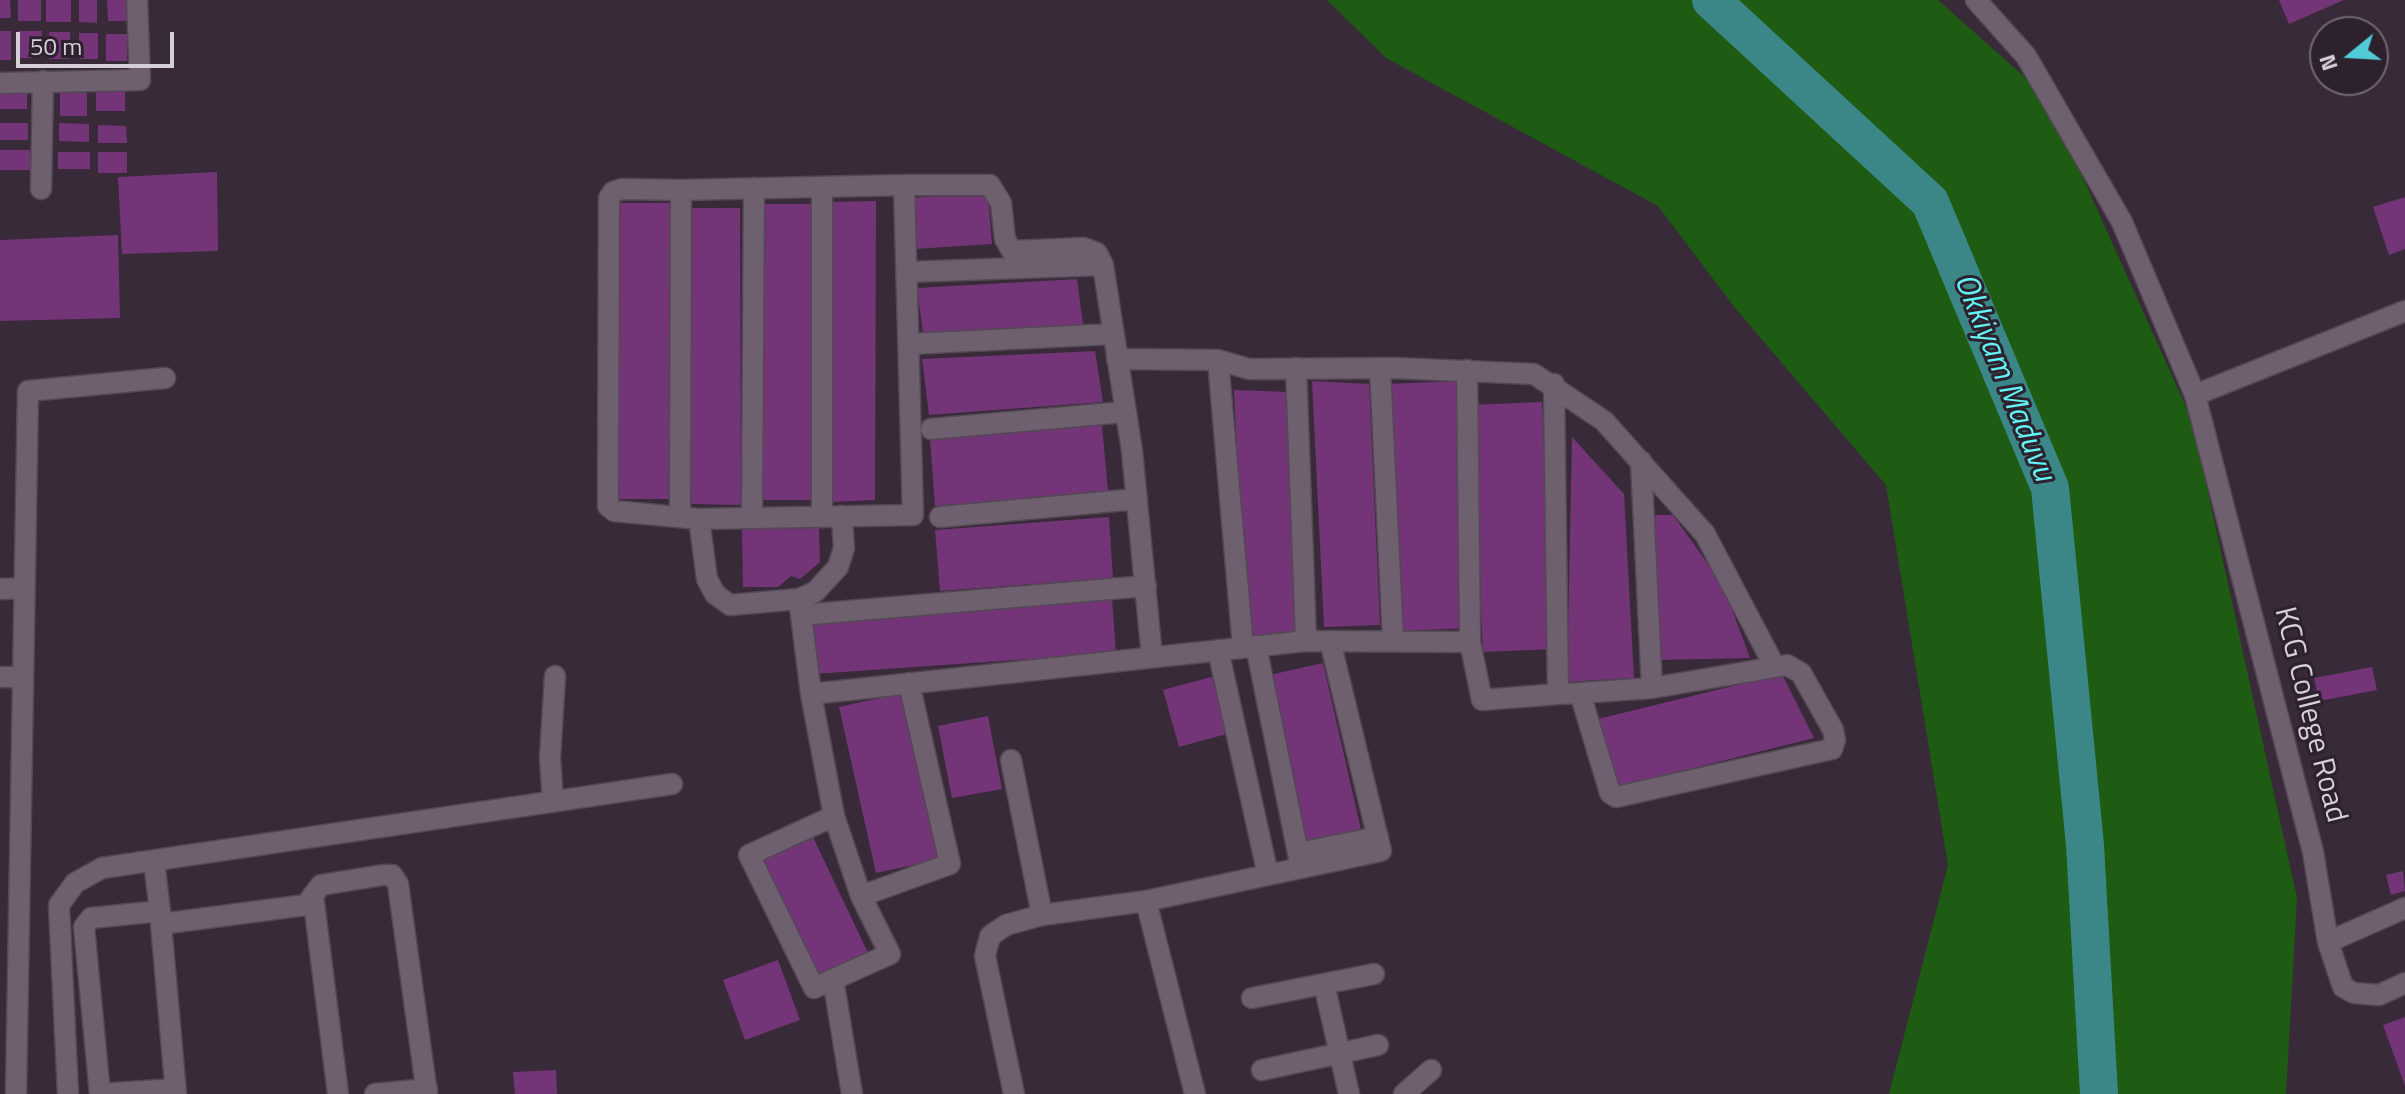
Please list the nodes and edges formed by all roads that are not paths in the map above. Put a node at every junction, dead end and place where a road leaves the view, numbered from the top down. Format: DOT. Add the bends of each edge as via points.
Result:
graph roads {
  1 [pos="137,0"];
  2 [pos="1976,0"];
  3 [pos="43,81"];
  4 [pos="0,83"];
  5 [pos="904,185"];
  6 [pos="822,187"];
  7 [pos="754,188"];
  8 [pos="41,189"];
  9 [pos="681,190"];
  10 [pos="1103,265"];
  11 [pos="907,272"];
  12 [pos="2405,311"];
  13 [pos="1113,334"];
  14 [pos="909,344"];
  15 [pos="1117,359"];
  16 [pos="1218,360"];
  17 [pos="1296,368"];
  18 [pos="1380,368"];
  19 [pos="1467,370"];
  20 [pos="165,378"];
  21 [pos="1554,384"];
  22 [pos="2195,395"];
  23 [pos="1125,412"];
  24 [pos="931,429"];
  25 [pos="1641,461"];
  26 [pos="1137,499"];
  27 [pos="832,516"];
  28 [pos="940,517"];
  29 [pos="689,518"];
  30 [pos="752,518"];
  31 [pos="1146,586"];
  32 [pos="24,588"];
  33 [pos="0,589"];
  34 [pos="800,607"];
  35 [pos="1393,639"];
  36 [pos="1306,641"];
  37 [pos="1330,641"];
  38 [pos="1470,642"];
  39 [pos="1250,647"];
  40 [pos="1218,650"];
  41 [pos="1152,657"];
  42 [pos="1775,667"];
  43 [pos="555,676"];
  44 [pos="0,677"];
  45 [pos="22,677"];
  46 [pos="909,683"];
  47 [pos="1652,688"];
  48 [pos="1580,693"];
  49 [pos="811,694"];
  50 [pos="1558,694"];
  51 [pos="1011,760"];
  52 [pos="672,784"];
  53 [pos="553,802"];
  54 [pos="834,816"];
  55 [pos="9,859"];
  56 [pos="154,861"];
  57 [pos="1299,861"];
  58 [pos="1268,875"];
  59 [pos="313,895"];
  60 [pos="861,896"];
  61 [pos="1146,901"];
  62 [pos="2405,908"];
  63 [pos="1042,915"];
  64 [pos="160,918"];
  65 [pos="2328,942"];
  66 [pos="9,959"];
  67 [pos="1374,974"];
  68 [pos="833,979"];
  69 [pos="2405,983"];
  70 [pos="1324,984"];
  71 [pos="1252,998"];
  72 [pos="1378,1045"];
  73 [pos="1340,1053"];
  74 [pos="1262,1070"];
  75 [pos="1431,1070"];
  76 [pos="176,1091"];
  77 [pos="427,1092"];
  78 [pos="151,1093"];
  79 [pos="16,1094"];
  80 [pos="68,1094"];
  81 [pos="338,1094"];
  82 [pos="375,1094"];
  83 [pos="852,1094"];
  84 [pos="1014,1094"];
  85 [pos="1195,1094"];
  86 [pos="1349,1094"];
  87 [pos="1404,1094"];
  1 -- 3 [label="street" via="140,80"];
  2 -- 22 [label="street, KCG College Road" via="2026,56 2122,222"];
  3 -- 4 [label="street"];
  3 -- 8 [label="street"];
  5 -- 6 [label="street"];
  5 -- 10 [label="street" via="990,185 1001,203 1005,239 1012,251 1084,248 1097,253"];
  5 -- 11 [label="street"];
  6 -- 7 [label="street"];
  6 -- 27 [label="street"];
  7 -- 9 [label="street"];
  7 -- 30 [label="street"];
  9 -- 29 [label="street"];
  9 -- 29 [label="street" via="622,189 609,198 606,494 614,511"];
  10 -- 11 [label="street"];
  10 -- 13 [label="street"];
  11 -- 14 [label="street"];
  12 -- 22 [label="street"];
  13 -- 14 [label="street"];
  13 -- 15 [label="street"];
  14 -- 27 [label="street" via="913,515"];
  15 -- 16 [label="street"];
  15 -- 23 [label="street"];
  16 -- 17 [label="street" via="1249,369"];
  16 -- 39 [label="street"];
  17 -- 18 [label="street"];
  17 -- 36 [label="street"];
  18 -- 19 [label="street"];
  18 -- 35 [label="street"];
  19 -- 21 [label="street" via="1534,374"];
  19 -- 38 [label="street"];
  20 -- 32 [label="street" via="28,391"];
  21 -- 25 [label="street" via="1604,421"];
  21 -- 50 [label="street"];
  22 -- 65 [label="street, KCG College Road" via="2313,852"];
  23 -- 24 [label="street"];
  23 -- 26 [label="street"];
  25 -- 42 [label="street" via="1705,534"];
  25 -- 47 [label="street"];
  26 -- 28 [label="street"];
  26 -- 31 [label="street"];
  27 -- 30 [label="street"];
  27 -- 34 [label="street" via="844,548 838,567"];
  29 -- 30 [label="street"];
  29 -- 34 [label="street" via="715,594 730,605"];
  31 -- 34 [label="street"];
  31 -- 41 [label="street"];
  32 -- 33 [label="street"];
  32 -- 45 [label="street"];
  34 -- 49 [label="street"];
  35 -- 37 [label="street"];
  35 -- 38 [label="street"];
  36 -- 37 [label="street"];
  36 -- 39 [label="street"];
  37 -- 57 [label="street" via="1381,851"];
  38 -- 50 [label="street" via="1482,700"];
  39 -- 40 [label="street"];
  39 -- 57 [label="street"];
  40 -- 41 [label="street"];
  40 -- 58 [label="street"];
  41 -- 46 [label="street"];
  42 -- 47 [label="street"];
  42 -- 48 [label="street" via="1787,665 1801,673 1833,730 1832,749 1616,797 1610,793"];
  43 -- 53 [label="street"];
  44 -- 45 [label="street"];
  45 -- 55 [label="street"];
  46 -- 49 [label="street"];
  46 -- 60 [label="street" via="950,864"];
  47 -- 48 [label="street"];
  48 -- 50 [label="street"];
  49 -- 54 [label="street"];
  51 -- 63 [label="street"];
  52 -- 53 [label="street"];
  53 -- 56 [label="street"];
  54 -- 60 [label="street"];
  54 -- 68 [label="street" via="749,855 814,988"];
  55 -- 66 [label="street"];
  56 -- 64 [label="street"];
  56 -- 80 [label="street" via="102,868 75,883 59,905"];
  57 -- 58 [label="street"];
  58 -- 61 [label="street"];
  59 -- 64 [label="street" via="306,905"];
  59 -- 77 [label="street" via="321,885 383,875 392,875 398,884"];
  59 -- 81 [label="street"];
  60 -- 68 [label="street" via="890,954"];
  61 -- 63 [label="street"];
  61 -- 85 [label="street"];
  62 -- 65 [label="street"];
  63 -- 84 [label="street" via="1006,925 990,936 985,956"];
  64 -- 76 [label="street"];
  64 -- 78 [label="street" via="91,918 84,927 100,1094"];
  65 -- 69 [label="street, KCG College Road" via="2343,987 2354,993 2379,995"];
  66 -- 79 [label="street"];
  67 -- 70 [label="street"];
  68 -- 83 [label="street"];
  70 -- 71 [label="street"];
  70 -- 73 [label="street"];
  72 -- 73 [label="street"];
  73 -- 74 [label="street"];
  73 -- 86 [label="street"];
  75 -- 87 [label="street"];
  76 -- 78 [label="street"];
  77 -- 82 [label="street"];
}
